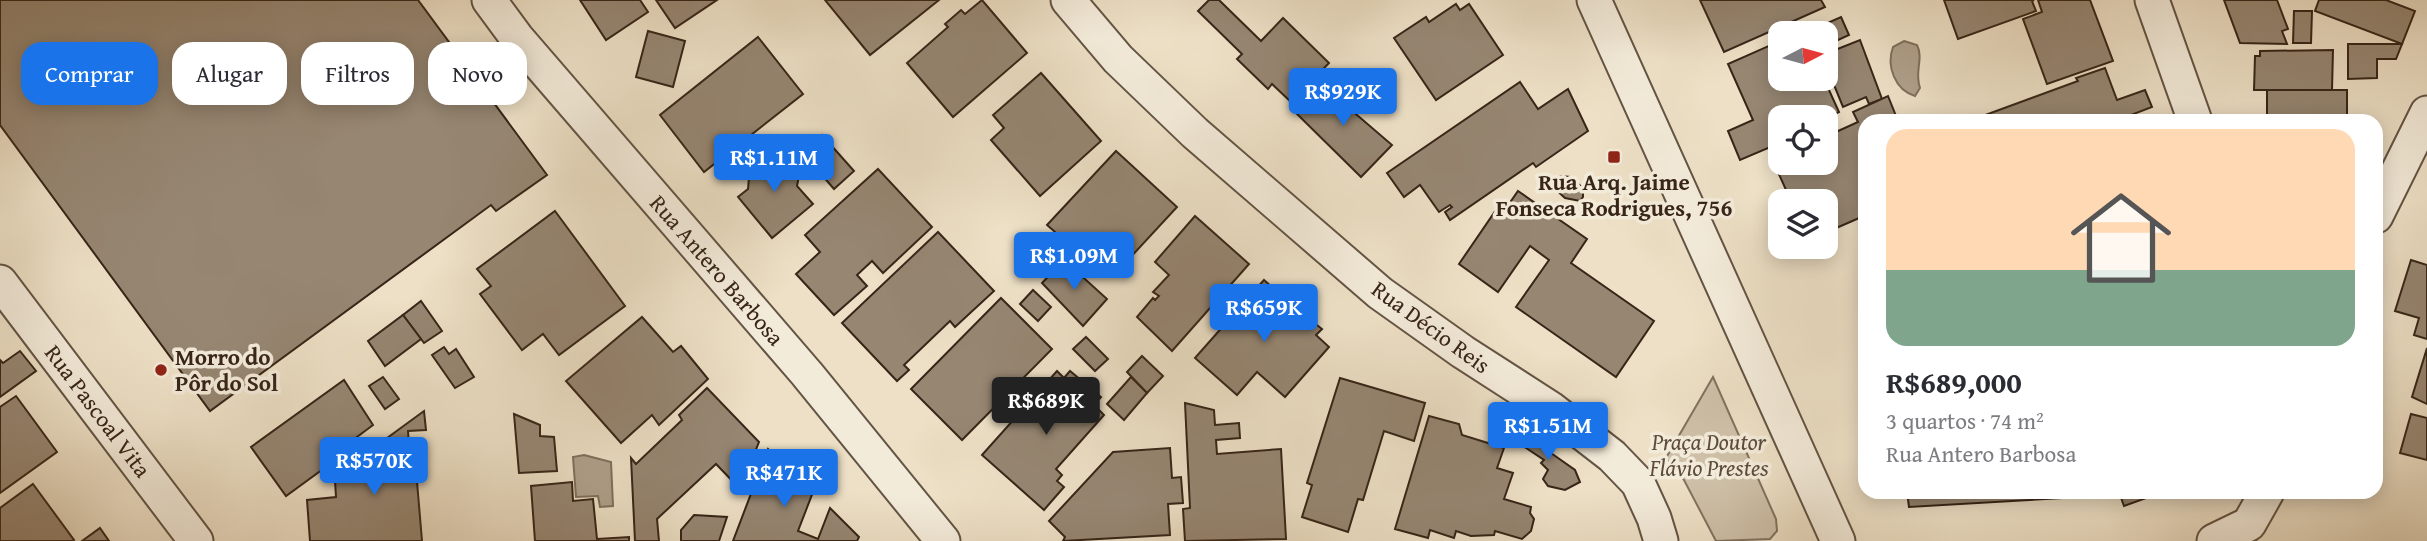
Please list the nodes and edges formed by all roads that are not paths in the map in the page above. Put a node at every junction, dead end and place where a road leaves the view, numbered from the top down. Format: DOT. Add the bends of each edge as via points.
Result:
graph roads {
  1 [pos="489,0"];
  2 [pos="1068,0"];
  3 [pos="1594,0"];
  4 [pos="2152,0"];
  5 [pos="2427,113"];
  6 [pos="2193,114"];
  7 [pos="2383,202"];
  8 [pos="0,282"];
  9 [pos="2263,499"];
  10 [pos="196,541"];
  11 [pos="943,541"];
  12 [pos="1661,541"];
  13 [pos="1838,541"];
  14 [pos="2214,541"];
  1 -- 11 [label="street, Rua Antero Barbosa"];
  2 -- 12 [label="street, Rua Décio Reis" via="1118,59 1195,134 1380,293 1550,408 1612,456 1638,482"];
  3 -- 13 [label="street"];
  4 -- 6 [label="street"];
  5 -- 7 [label="street"];
  8 -- 10 [label="street, Rua Pascoal Vita"];
  9 -- 14 [label="street" via="2249,524"];
}
